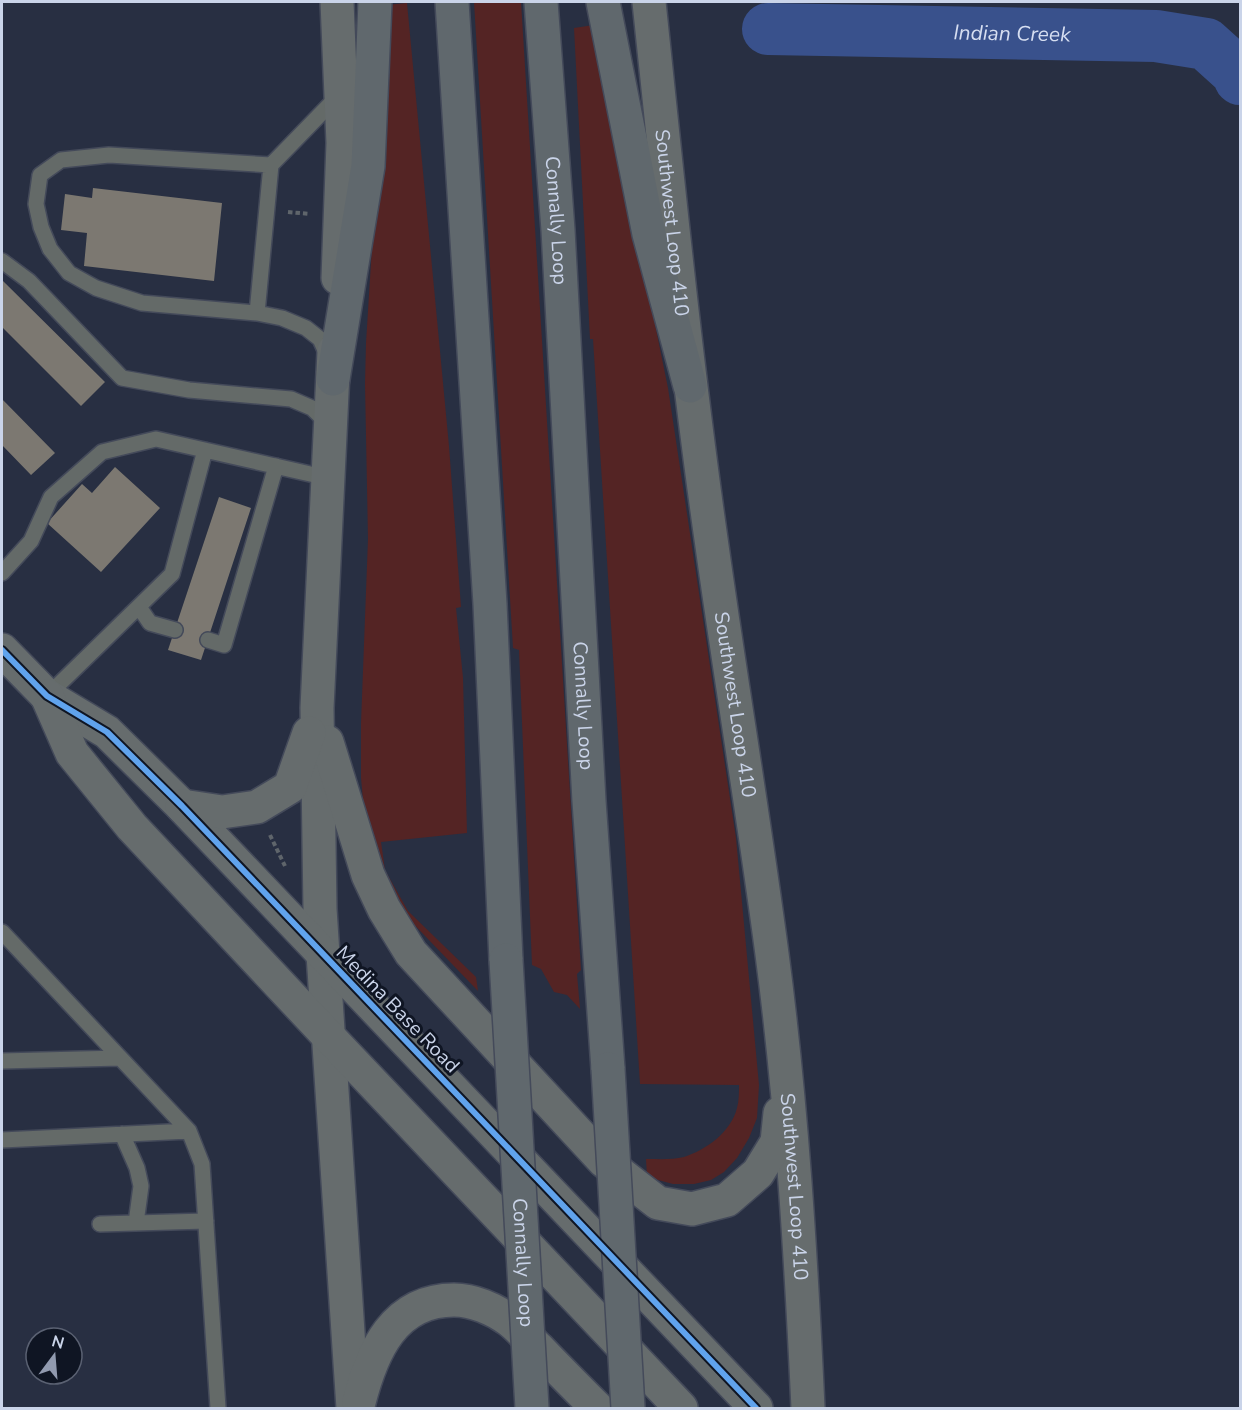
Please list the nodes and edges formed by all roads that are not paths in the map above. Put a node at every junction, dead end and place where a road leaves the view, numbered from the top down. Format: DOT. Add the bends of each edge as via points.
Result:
graph roads {
  1 [pos="337,2"];
  2 [pos="375,2"];
  3 [pos="452,2"];
  4 [pos="541,2"];
  5 [pos="603,2"];
  6 [pos="648,2"];
  7 [pos="342,91"];
  8 [pos="271,165"];
  9 [pos="2,261"];
  10 [pos="257,313"];
  11 [pos="333,379"];
  12 [pos="690,386"];
  13 [pos="330,428"];
  14 [pos="205,450"];
  15 [pos="276,466"];
  16 [pos="328,478"];
  17 [pos="2,573"];
  18 [pos="139,607"];
  19 [pos="175,630"];
  20 [pos="208,640"];
  21 [pos="2,650"];
  22 [pos="47,696"];
  23 [pos="317,708"];
  24 [pos="182,806"];
  25 [pos="2,932"];
  26 [pos="324,955"];
  27 [pos="329,1037"];
  28 [pos="120,1059"];
  29 [pos="2,1061"];
  30 [pos="784,1062"];
  31 [pos="189,1131"];
  32 [pos="122,1134"];
  33 [pos="2,1140"];
  34 [pos="206,1221"];
  35 [pos="136,1223"];
  36 [pos="100,1224"];
  37 [pos="218,1408"];
  38 [pos="353,1408"];
  39 [pos="358,1408"];
  40 [pos="532,1408"];
  41 [pos="597,1408"];
  42 [pos="628,1408"];
  43 [pos="681,1408"];
  44 [pos="756,1408"];
  45 [pos="808,1408"];
  1 -- 7 [label="main road"];
  2 -- 11 [label="highway" via="368,166"];
  3 -- 40 [label="highway, Connally Loop, bridge" via="490,604"];
  4 -- 42 [label="highway, Connally Loop, bridge"];
  5 -- 12 [label="highway" via="649,234"];
  6 -- 12 [label="main road, Southwest Loop 410"];
  7 -- 8 [label="lane"];
  7 -- 11 [label="main road" via="341,227"];
  8 -- 10 [label="lane"];
  8 -- 10 [label="lane" via="109,155 61,160 40,175 36,204 50,249 69,273 96,288 142,303"];
  9 -- 13 [label="lane" via="29,282 122,378 189,390 291,399 312,408"];
  10 -- 11 [label="lane" via="291,321 314,334 326,348"];
  11 -- 13 [label="main road"];
  12 -- 30 [label="main road, Southwest Loop 410"];
  13 -- 16 [label="main road"];
  14 -- 15 [label="lane"];
  14 -- 17 [label="lane" via="156,440 102,452 51,497 31,541"];
  14 -- 18 [label="lane" via="172,574"];
  15 -- 16 [label="lane"];
  15 -- 20 [label="lane" via="224,645"];
  16 -- 23 [label="main road"];
  18 -- 19 [label="lane" via="150,623"];
  18 -- 22 [label="lane"];
  21 -- 22 [label="main road, Medina Base Road"];
  22 -- 24 [label="main road, Medina Base Road" via="107,732"];
  22 -- 27 [label="main road, Medina Base Road" via="72,753 132,827"];
  23 -- 24 [label="main road" via="290,787 257,807 222,812"];
  23 -- 26 [label="main road"];
  23 -- 30 [label="main road" via="368,875 411,953 604,1161 658,1203 692,1209 728,1200 758,1173 777,1142"];
  24 -- 26 [label="main road, Medina Base Road"];
  25 -- 28 [label="lane"];
  26 -- 27 [label="main road"];
  26 -- 44 [label="main road, Medina Base Road"];
  27 -- 38 [label="main road"];
  27 -- 43 [label="main road, Medina Base Road"];
  28 -- 29 [label="lane"];
  28 -- 31 [label="lane"];
  30 -- 45 [label="main road, Southwest Loop 410" via="798,1220"];
  31 -- 32 [label="lane"];
  31 -- 34 [label="lane" via="202,1164"];
  32 -- 33 [label="lane"];
  32 -- 35 [label="lane" via="141,1186"];
  34 -- 35 [label="lane"];
  34 -- 37 [label="lane"];
  35 -- 36 [label="lane"];
  39 -- 41 [label="main road" via="373,1361 393,1327 418,1306 453,1300 489,1308 509,1320"];
}
